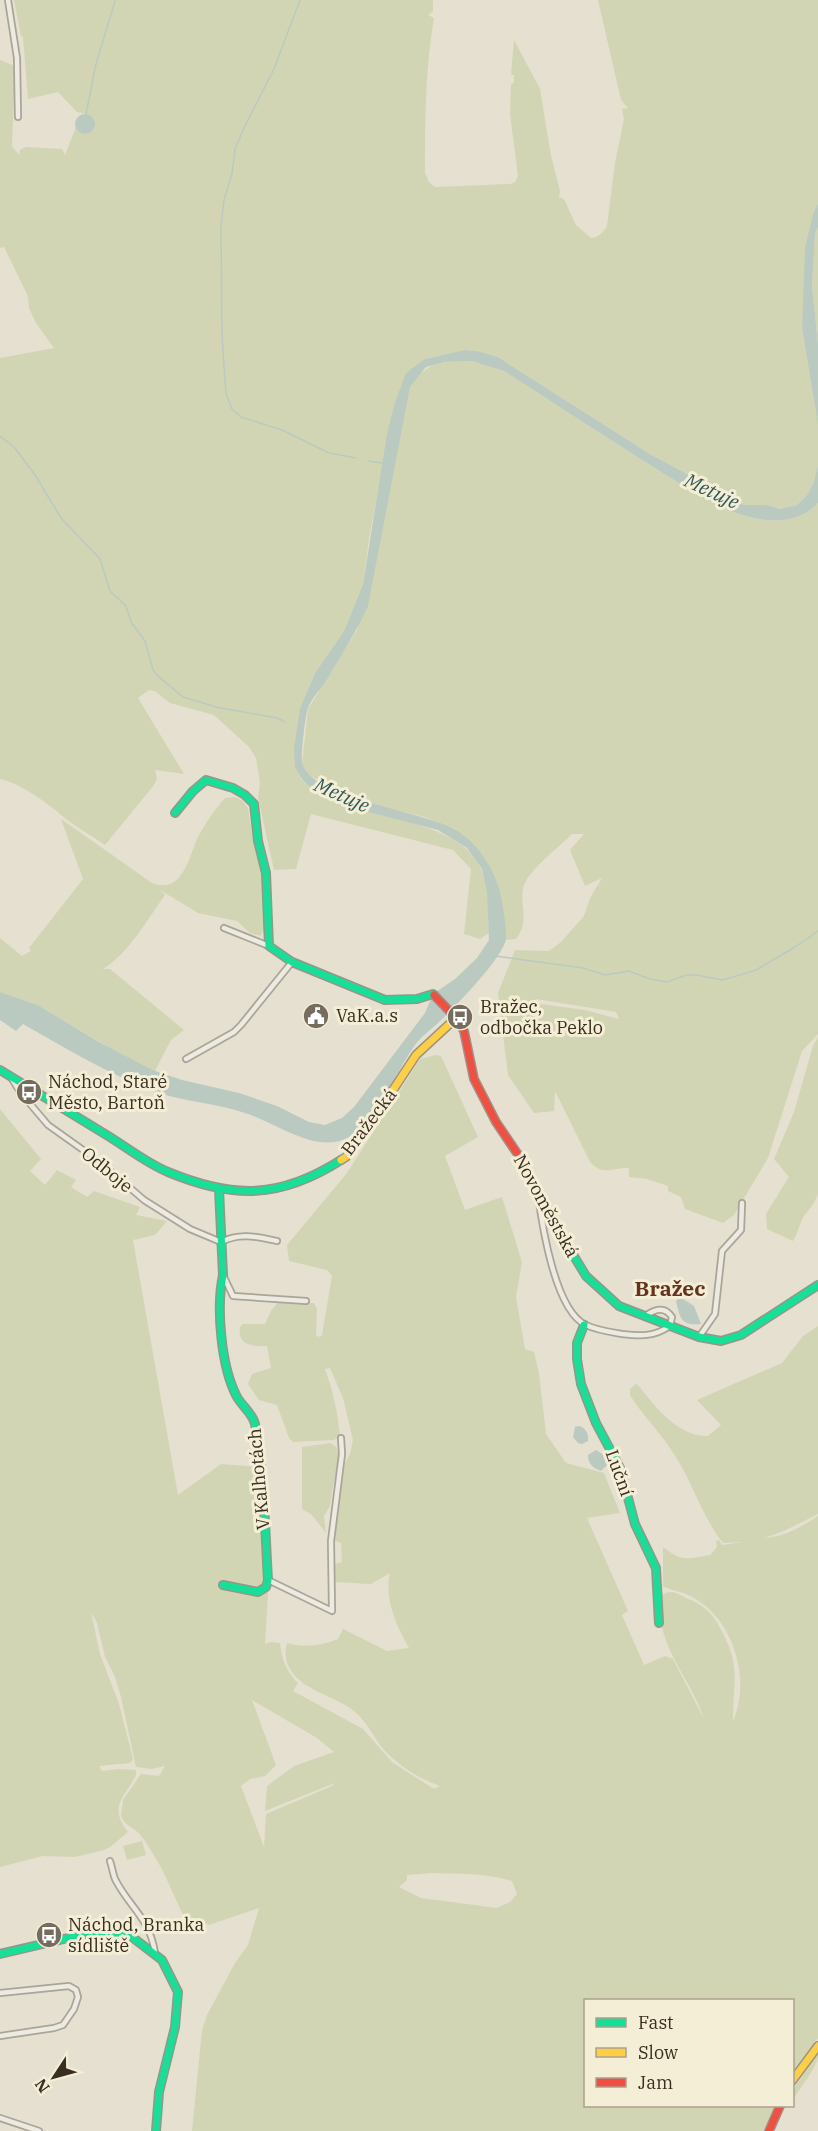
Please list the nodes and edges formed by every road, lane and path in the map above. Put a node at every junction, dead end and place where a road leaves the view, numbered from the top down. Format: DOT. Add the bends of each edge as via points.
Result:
graph roads {
  1 [pos="8,0"];
  2 [pos="18,117"];
  3 [pos="175,813"];
  4 [pos="224,928"];
  5 [pos="269,946"];
  6 [pos="292,962"];
  7 [pos="454,1016"];
  8 [pos="186,1059"];
  9 [pos="0,1070"];
  10 [pos="11,1076"];
  11 [pos="34,1089"];
  12 [pos="219,1190"];
  13 [pos="537,1191"];
  14 [pos="742,1203"];
  15 [pos="278,1241"];
  16 [pos="221,1242"];
  17 [pos="223,1275"];
  18 [pos="818,1284"];
  19 [pos="306,1301"];
  20 [pos="645,1316"];
  21 [pos="584,1325"];
  22 [pos="670,1326"];
  23 [pos="699,1337"];
  24 [pos="341,1438"];
  25 [pos="268,1580"];
  26 [pos="223,1585"];
  27 [pos="659,1623"];
  28 [pos="110,1861"];
  29 [pos="155,1953"];
  30 [pos="0,1954"];
  31 [pos="0,1993"];
  32 [pos="0,2036"];
  33 [pos="818,2046"];
  34 [pos="794,2078"];
  35 [pos="780,2107"];
  36 [pos="0,2118"];
  37 [pos="39,2131"];
  38 [pos="156,2131"];
  39 [pos="769,2131"];
  1 -- 2 [label="street" via="17,58"];
  3 -- 5 [label="street" via="206,780 233,788 254,804 267,873"];
  4 -- 5 [label="street"];
  5 -- 6 [label="street"];
  6 -- 7 [label="street" via="385,1000 433,994"];
  6 -- 8 [label="street" via="234,1032"];
  7 -- 12 [label="street, Bražecká" via="416,1055 345,1157 316,1176 287,1187"];
  7 -- 13 [label="street, Novoměstská" via="464,1031 474,1079"];
  9 -- 10 [label="street, Odboje"];
  10 -- 11 [label="street, Odboje"];
  10 -- 16 [label="street, Odboje" via="48,1125 144,1200"];
  11 -- 12 [label="street, Bražecká" via="166,1171"];
  12 -- 16 [label="street, V Kalhotách"];
  13 -- 20 [label="street, Novoměstská" via="586,1276 619,1306"];
  13 -- 21 [label="street" via="542,1230 557,1286"];
  14 -- 23 [label="street" via="741,1230 723,1251 715,1314"];
  15 -- 16 [label="street" via="246,1235"];
  16 -- 17 [label="street, V Kalhotách"];
  17 -- 19 [label="street" via="233,1296"];
  17 -- 25 [label="street, V Kalhotách" via="223,1356 237,1396 254,1420"];
  18 -- 23 [label="street, Novoměstská" via="741,1335 721,1341"];
  20 -- 22 [label="street, Novoměstská"];
  20 -- 22 [label="street" via="662,1309 672,1317"];
  21 -- 22 [label="street" via="648,1336"];
  21 -- 27 [label="street, Luční" via="577,1343 581,1384 596,1423 620,1467 635,1524 656,1568"];
  22 -- 23 [label="street, Novoměstská"];
  24 -- 25 [label="street" via="331,1541 332,1611"];
  25 -- 26 [label="street" via="258,1592"];
  28 -- 29 [label="street" via="115,1879 143,1919"];
  29 -- 30 [label="street" via="132,1937 107,1931"];
  29 -- 38 [label="street" via="178,1992"];
  31 -- 32 [label="street" via="69,1986 78,1997 63,2025"];
  33 -- 34 [label="street"];
  35 -- 39 [label="street"];
  36 -- 37 [label="street"];
}
